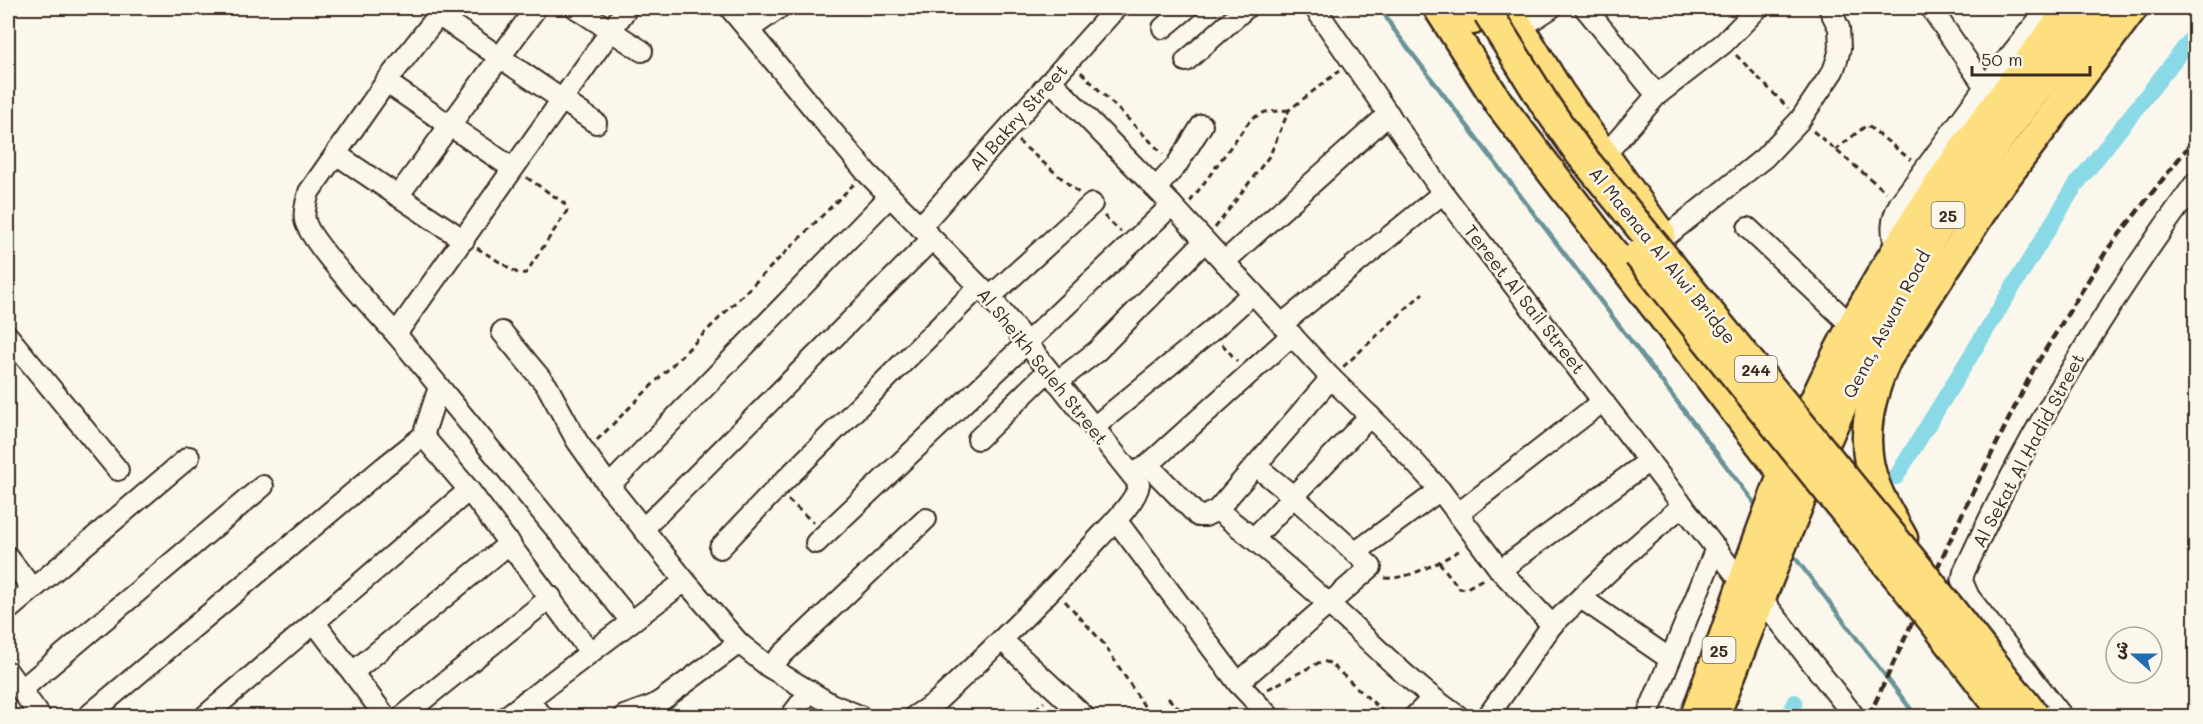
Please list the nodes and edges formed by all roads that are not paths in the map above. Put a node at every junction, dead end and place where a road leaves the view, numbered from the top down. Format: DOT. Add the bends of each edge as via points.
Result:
graph roads {
  1 [pos="536,8"];
  2 [pos="576,8"];
  3 [pos="627,8"];
  4 [pos="730,8"];
  5 [pos="779,8"];
  6 [pos="1116,8"];
  7 [pos="1187,8"];
  8 [pos="1246,8"];
  9 [pos="1315,8"];
  10 [pos="1438,8"];
  11 [pos="1551,8"];
  12 [pos="1585,8"];
  13 [pos="1758,8"];
  14 [pos="1829,8"];
  15 [pos="1931,8"];
  16 [pos="2048,8"];
  17 [pos="2070,8"];
  18 [pos="2102,8"];
  19 [pos="2133,8"];
  20 [pos="441,11"];
  21 [pos="1490,14"];
  22 [pos="1163,28"];
  23 [pos="611,30"];
  24 [pos="748,30"];
  25 [pos="642,51"];
  26 [pos="500,59"];
  27 [pos="1186,61"];
  28 [pos="1050,81"];
  29 [pos="386,82"];
  30 [pos="1985,87"];
  31 [pos="1658,95"];
  32 [pos="560,100"];
  33 [pos="1389,114"];
  34 [pos="596,123"];
  35 [pos="450,125"];
  36 [pos="1203,125"];
  37 [pos="336,154"];
  38 [pos="1604,156"];
  39 [pos="512,168"];
  40 [pos="2196,182"];
  41 [pos="1156,188"];
  42 [pos="1443,193"];
  43 [pos="398,196"];
  44 [pos="890,196"];
  45 [pos="1092,204"];
  46 [pos="1177,210"];
  47 [pos="1748,228"];
  48 [pos="926,233"];
  49 [pos="1664,238"];
  50 [pos="464,240"];
  51 [pos="1204,242"];
  52 [pos="1897,249"];
  53 [pos="1224,262"];
  54 [pos="984,292"];
  55 [pos="1253,293"];
  56 [pos="1852,326"];
  57 [pos="1287,329"];
  58 [pos="502,332"];
  59 [pos="396,334"];
  60 [pos="8,336"];
  61 [pos="1027,344"];
  62 [pos="1053,376"];
  63 [pos="1331,378"];
  64 [pos="439,387"];
  65 [pos="1603,401"];
  66 [pos="1370,416"];
  67 [pos="1806,418"];
  68 [pos="1094,427"];
  69 [pos="423,436"];
  70 [pos="978,439"];
  71 [pos="1827,442"];
  72 [pos="189,457"];
  73 [pos="1649,461"];
  74 [pos="1256,466"];
  75 [pos="118,470"];
  76 [pos="1139,470"];
  77 [pos="1783,474"];
  78 [pos="263,486"];
  79 [pos="609,486"];
  80 [pos="469,490"];
  81 [pos="1440,490"];
  82 [pos="1293,496"];
  83 [pos="1683,506"];
  84 [pos="1217,510"];
  85 [pos="1459,513"];
  86 [pos="926,519"];
  87 [pos="1116,520"];
  88 [pos="643,530"];
  89 [pos="1254,538"];
  90 [pos="821,539"];
  91 [pos="510,543"];
  92 [pos="720,548"];
  93 [pos="1716,548"];
  94 [pos="1356,552"];
  95 [pos="8,557"];
  96 [pos="1500,570"];
  97 [pos="1921,572"];
  98 [pos="685,581"];
  99 [pos="32,588"];
  100 [pos="1752,591"];
  101 [pos="551,597"];
  102 [pos="1581,598"];
  103 [pos="1329,604"];
  104 [pos="8,610"];
  105 [pos="631,621"];
  106 [pos="315,623"];
  107 [pos="1552,625"];
  108 [pos="1002,640"];
  109 [pos="739,643"];
  110 [pos="590,652"];
  111 [pos="1670,659"];
  112 [pos="769,667"];
  113 [pos="8,672"];
  114 [pos="352,672"];
  115 [pos="1238,682"];
  116 [pos="21,690"];
  117 [pos="810,692"];
  118 [pos="1432,699"];
  119 [pos="526,701"];
  120 [pos="940,710"];
  121 [pos="657,711"];
  122 [pos="40,717"];
  123 [pos="88,717"];
  124 [pos="205,717"];
  125 [pos="385,717"];
  126 [pos="403,717"];
  127 [pos="507,717"];
  128 [pos="543,717"];
  129 [pos="624,717"];
  130 [pos="791,717"];
  131 [pos="860,717"];
  132 [pos="915,717"];
  133 [pos="1084,717"];
  134 [pos="1269,717"];
  135 [pos="1415,717"];
  136 [pos="1458,717"];
  137 [pos="1488,717"];
  138 [pos="1647,717"];
  139 [pos="1695,717"];
  140 [pos="1715,717"];
  141 [pos="1854,717"];
  142 [pos="2006,717"];
  143 [pos="2035,717"];
  144 [pos="2062,717"];
  1 -- 26 [label="street"];
  2 -- 23 [label="street"];
  3 -- 23 [label="street"];
  4 -- 24 [label="street, Al Sheikh Saleh Street"];
  5 -- 24 [label="street"];
  6 -- 28 [label="street, Al Bakry Street"];
  7 -- 22 [label="street"];
  8 -- 27 [label="street"];
  9 -- 33 [label="street, Tereet Al Sail Street"];
  10 -- 77 [label="highway" via="1500,105"];
  11 -- 21 [label="street"];
  12 -- 31 [label="street"];
  13 -- 31 [label="street" via="1724,43"];
  14 -- 49 [label="street" via="1839,28 1837,60 1800,120 1764,158"];
  15 -- 30 [label="street"];
  16 -- 30 [label="street"];
  17 -- 52 [label="highway, Qena, Aswan Road / 25" via="1960,151"];
  18 -- 71 [label="highway, Qena, Aswan Road / 25" via="2027,103 1933,237 1888,313"];
  19 -- 97 [label="highway, bridge" via="1994,193 1887,359 1875,384 1868,410 1869,463 1876,488"];
  20 -- 26 [label="street"];
  20 -- 29 [label="street"];
  21 -- 38 [label="highway" via="1560,93"];
  21 -- 97 [label="highway, Al Maenaa Al Alwi Bridge / 244, bridge" via="1580,154"];
  21 -- 142 [label="highway, Al Maenaa Al Alwi Bridge / 244, bridge" via="1522,102 1577,180"];
  23 -- 25 [label="street"];
  23 -- 32 [label="street"];
  24 -- 44 [label="street, Al Sheikh Saleh Street"];
  26 -- 32 [label="street"];
  26 -- 35 [label="street"];
  28 -- 41 [label="street"];
  28 -- 48 [label="street, Al Bakry Street"];
  29 -- 35 [label="street"];
  29 -- 37 [label="street"];
  30 -- 52 [label="street" via="1894,214 1893,238"];
  31 -- 38 [label="street"];
  32 -- 34 [label="street"];
  32 -- 39 [label="street"];
  33 -- 42 [label="street, Tereet Al Sail Street"];
  33 -- 53 [label="street"];
  35 -- 39 [label="street"];
  35 -- 43 [label="street"];
  36 -- 41 [label="street"];
  37 -- 43 [label="street"];
  37 -- 59 [label="street" via="309,192 305,221 323,250"];
  38 -- 49 [label="highway"];
  39 -- 50 [label="street"];
  40 -- 144 [label="street, Al Sekat Al Hadid Street" via="2085,346 2034,433 1964,572 1962,581 1969,597"];
  41 -- 46 [label="street"];
  42 -- 57 [label="street"];
  42 -- 65 [label="street, Tereet Al Sail Street"];
  43 -- 50 [label="street"];
  44 -- 48 [label="street, Al Sheikh Saleh Street"];
  44 -- 79 [label="street"];
  45 -- 54 [label="street"];
  46 -- 51 [label="street"];
  46 -- 61 [label="street" via="1133,244"];
  47 -- 56 [label="street"];
  48 -- 54 [label="street, Al Sheikh Saleh Street"];
  48 -- 88 [label="street, Al Bakry Street"];
  49 -- 67 [label="highway"];
  50 -- 59 [label="street"];
  51 -- 53 [label="street"];
  51 -- 62 [label="street" via="1097,351"];
  52 -- 56 [label="highway, Qena, Aswan Road / 25"];
  53 -- 55 [label="street"];
  54 -- 61 [label="street, Al Sheikh Saleh Street"];
  54 -- 92 [label="street" via="776,489"];
  55 -- 57 [label="street"];
  55 -- 68 [label="street"];
  56 -- 67 [label="highway, Qena, Aswan Road / 25"];
  57 -- 63 [label="street"];
  57 -- 76 [label="street" via="1248,374"];
  58 -- 79 [label="street" via="547,386 584,452"];
  59 -- 64 [label="street"];
  60 -- 75 [label="street"];
  61 -- 62 [label="street, Al Sheikh Saleh Street"];
  61 -- 90 [label="street"];
  62 -- 68 [label="street, Al Sheikh Saleh Street"];
  62 -- 70 [label="street"];
  63 -- 66 [label="street"];
  63 -- 74 [label="street"];
  64 -- 69 [label="street"];
  64 -- 105 [label="street"];
  65 -- 73 [label="street, Tereet Al Sail Street"];
  65 -- 85 [label="street"];
  66 -- 81 [label="street"];
  66 -- 82 [label="street"];
  67 -- 71 [label="highway"];
  67 -- 77 [label="highway, 25"];
  68 -- 76 [label="street, Al Sheikh Saleh Street"];
  69 -- 80 [label="street"];
  69 -- 123 [label="street"];
  71 -- 100 [label="highway, 25" via="1805,494"];
  72 -- 99 [label="street"];
  73 -- 83 [label="street, Tereet Al Sail Street"];
  73 -- 96 [label="street"];
  74 -- 82 [label="street"];
  74 -- 84 [label="street"];
  76 -- 84 [label="street, Al Sheikh Saleh Street" via="1198,516"];
  76 -- 87 [label="street" via="1138,488"];
  77 -- 100 [label="highway, 25"];
  78 -- 116 [label="street"];
  79 -- 88 [label="street"];
  80 -- 91 [label="street"];
  80 -- 106 [label="street"];
  81 -- 85 [label="street"];
  81 -- 94 [label="street"];
  82 -- 89 [label="street"];
  82 -- 94 [label="street"];
  83 -- 93 [label="street, Tereet Al Sail Street"];
  83 -- 102 [label="street"];
  84 -- 89 [label="street"];
  85 -- 96 [label="street"];
  86 -- 112 [label="street"];
  87 -- 108 [label="street"];
  87 -- 115 [label="street"];
  88 -- 98 [label="street"];
  89 -- 103 [label="street"];
  91 -- 101 [label="street"];
  91 -- 114 [label="street"];
  93 -- 100 [label="street, Tereet Al Sail Street"];
  93 -- 111 [label="street"];
  94 -- 103 [label="street" via="1371,567"];
  95 -- 99 [label="street"];
  96 -- 107 [label="street"];
  97 -- 143 [label="highway, Al Maenaa Al Alwi Bridge / 244, bridge"];
  98 -- 105 [label="street"];
  98 -- 109 [label="street"];
  99 -- 104 [label="street"];
  100 -- 139 [label="highway, 25"];
  100 -- 140 [label="highway, 25"];
  100 -- 141 [label="street, Tereet Al Sail Street"];
  101 -- 110 [label="street"];
  101 -- 126 [label="street"];
  102 -- 107 [label="street"];
  102 -- 111 [label="street"];
  103 -- 115 [label="street"];
  103 -- 118 [label="street"];
  105 -- 110 [label="street"];
  106 -- 114 [label="street"];
  106 -- 124 [label="street"];
  107 -- 137 [label="street"];
  108 -- 120 [label="street"];
  108 -- 133 [label="street"];
  109 -- 112 [label="street"];
  109 -- 121 [label="street"];
  110 -- 119 [label="street"];
  111 -- 138 [label="street"];
  112 -- 117 [label="street"];
  113 -- 116 [label="street"];
  114 -- 125 [label="street"];
  115 -- 134 [label="street"];
  116 -- 122 [label="street"];
  117 -- 130 [label="street"];
  117 -- 131 [label="street"];
  118 -- 135 [label="street"];
  118 -- 136 [label="street"];
  119 -- 127 [label="street"];
  119 -- 128 [label="street"];
  120 -- 132 [label="street"];
  121 -- 129 [label="street"];
}
